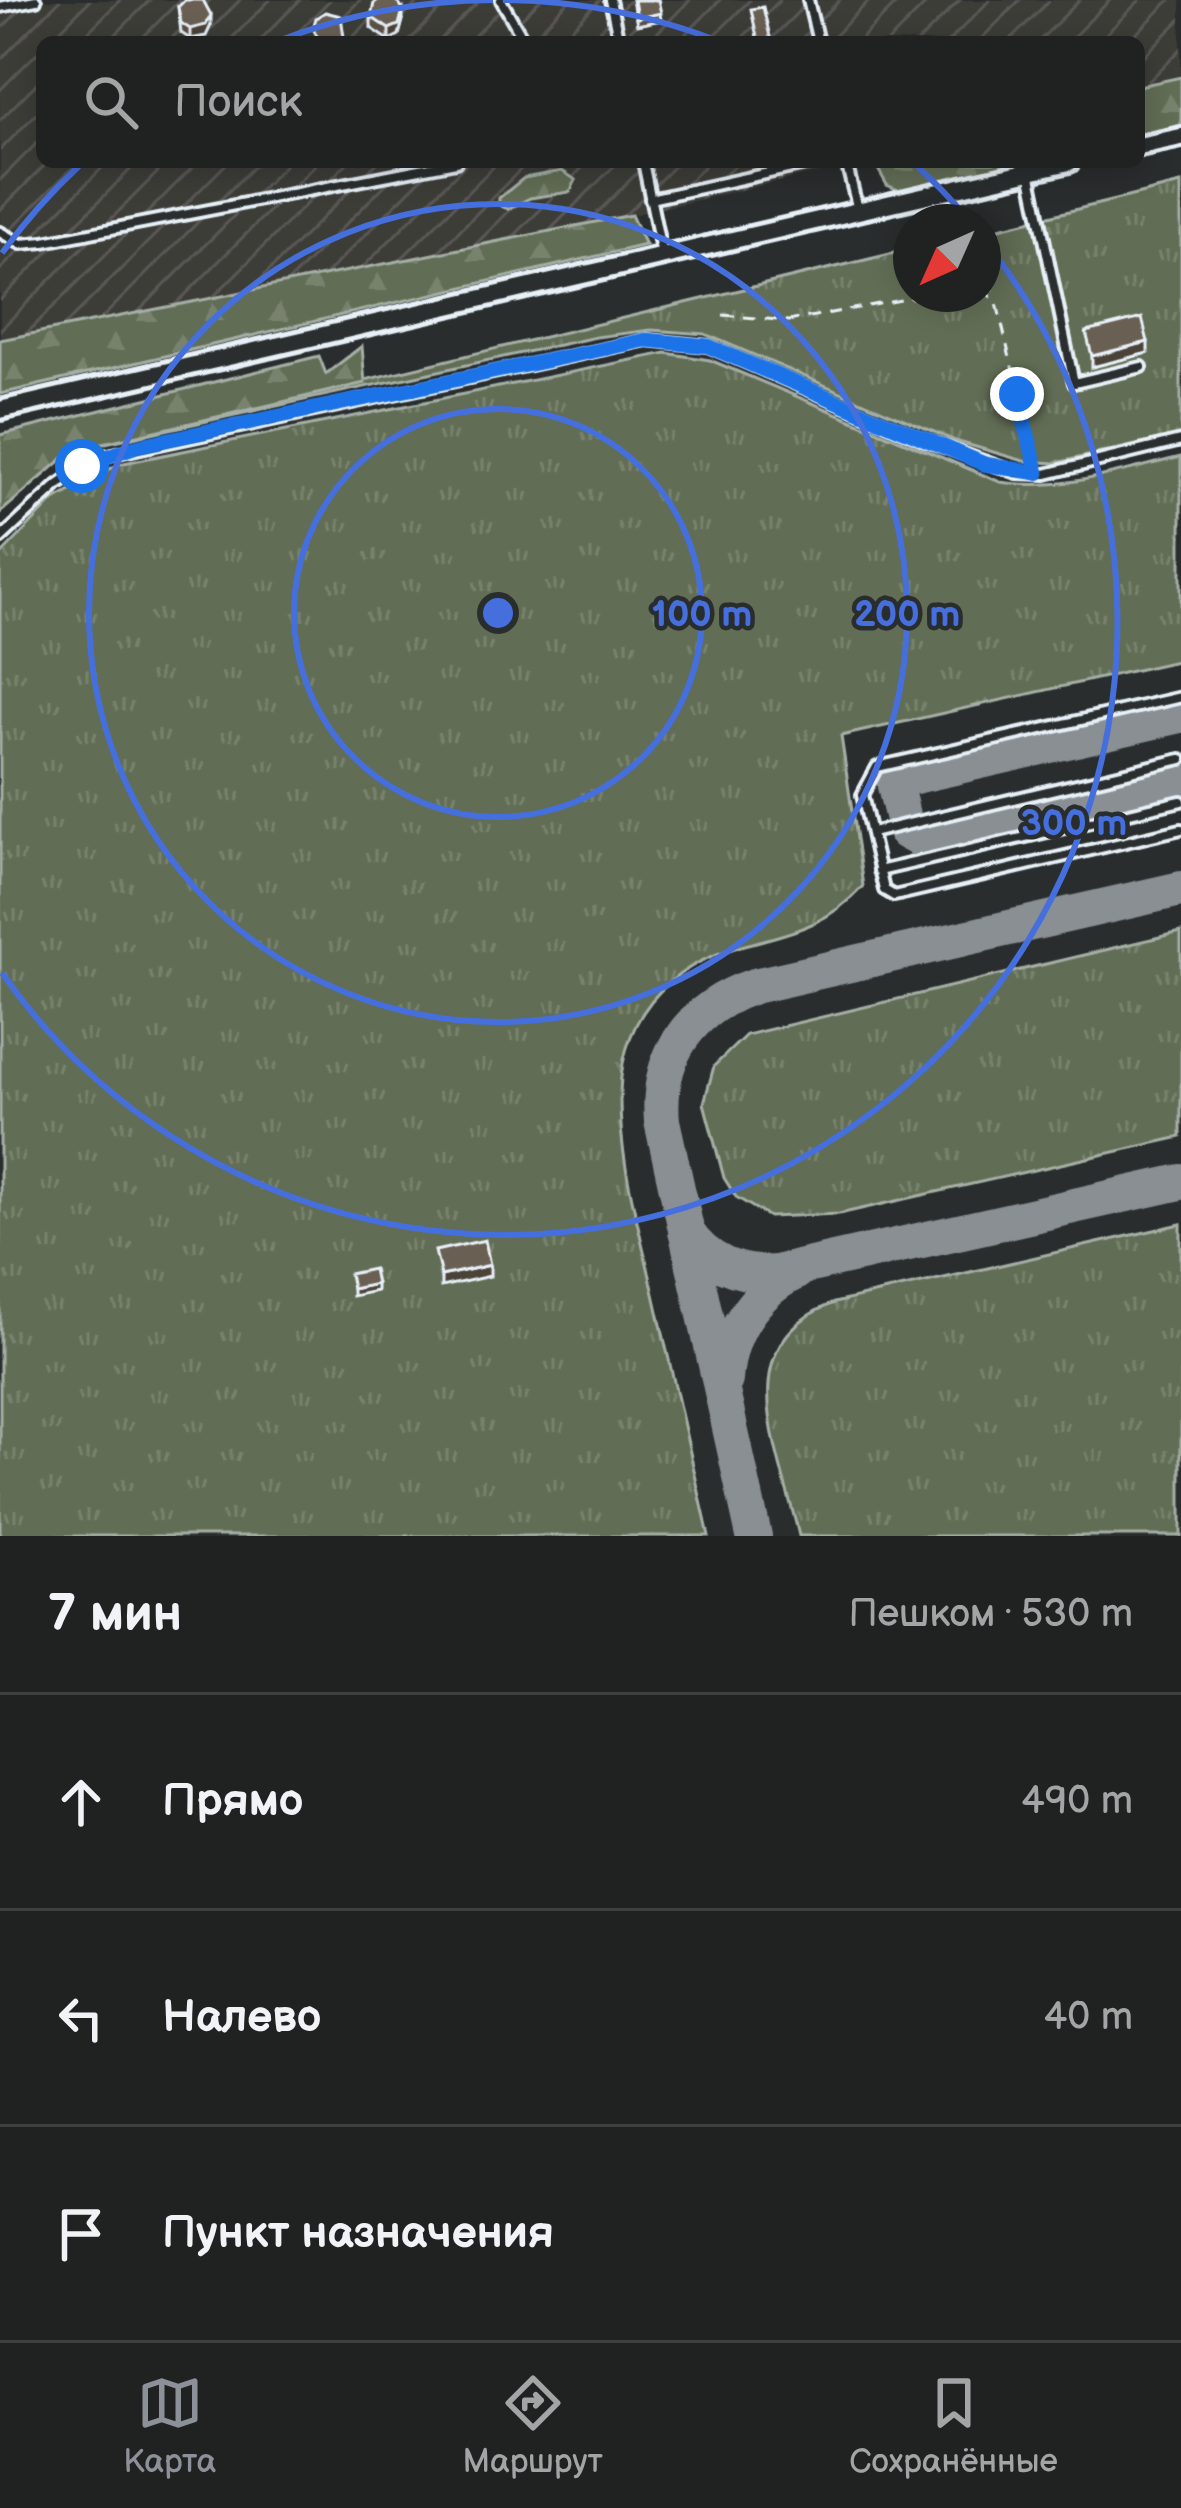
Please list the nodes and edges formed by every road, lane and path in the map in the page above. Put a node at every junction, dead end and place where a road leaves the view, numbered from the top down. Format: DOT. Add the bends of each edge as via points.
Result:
graph roads {
  1 [pos="36,0"];
  2 [pos="501,0"];
  3 [pos="610,0"];
  4 [pos="808,0"];
  5 [pos="0,7"];
  6 [pos="522,36"];
  7 [pos="618,36"];
  8 [pos="817,36"];
  9 [pos="1181,136"];
  10 [pos="1145,145"];
  11 [pos="425,168"];
  12 [pos="644,168"];
  13 [pos="792,168"];
  14 [pos="848,168"];
  15 [pos="1043,168"];
  16 [pos="1030,171"];
  17 [pos="650,200"];
  18 [pos="858,212"];
  19 [pos="0,232"];
  20 [pos="662,256"];
  21 [pos="893,301"];
  22 [pos="999,312"];
  23 [pos="723,315"];
  24 [pos="1142,367"];
  25 [pos="0,410"];
  26 [pos="1181,442"];
  27 [pos="1038,473"];
  28 [pos="0,539"];
  29 [pos="1181,698"];
  30 [pos="1181,759"];
  31 [pos="1181,801"];
  32 [pos="1181,829"];
  33 [pos="871,833"];
  34 [pos="879,871"];
  1 -- 5 [label="lane"];
  2 -- 6 [label="lane"];
  3 -- 7 [label="lane"];
  4 -- 8 [label="lane"];
  9 -- 10 [label="street"];
  11 -- 19 [label="lane" via="44,242 21,244"];
  12 -- 17 [label="lane"];
  13 -- 17 [label="lane"];
  14 -- 18 [label="lane"];
  15 -- 16 [label="street"];
  16 -- 18 [label="street"];
  16 -- 24 [label="lane" via="1074,383"];
  17 -- 20 [label="lane"];
  18 -- 20 [label="street"];
  20 -- 25 [label="street"];
  21 -- 23 [label="path" via="788,321"];
  22 -- 27 [label="path"];
  26 -- 27 [label="lane"];
  27 -- 28 [label="lane" via="984,464 708,346 646,340 99,457"];
  29 -- 33 [label="lane" via="877,767 862,795"];
  30 -- 33 [label="lane"];
  31 -- 34 [label="lane"];
  32 -- 34 [label="lane" via="894,896"];
  33 -- 34 [label="lane"];
}
